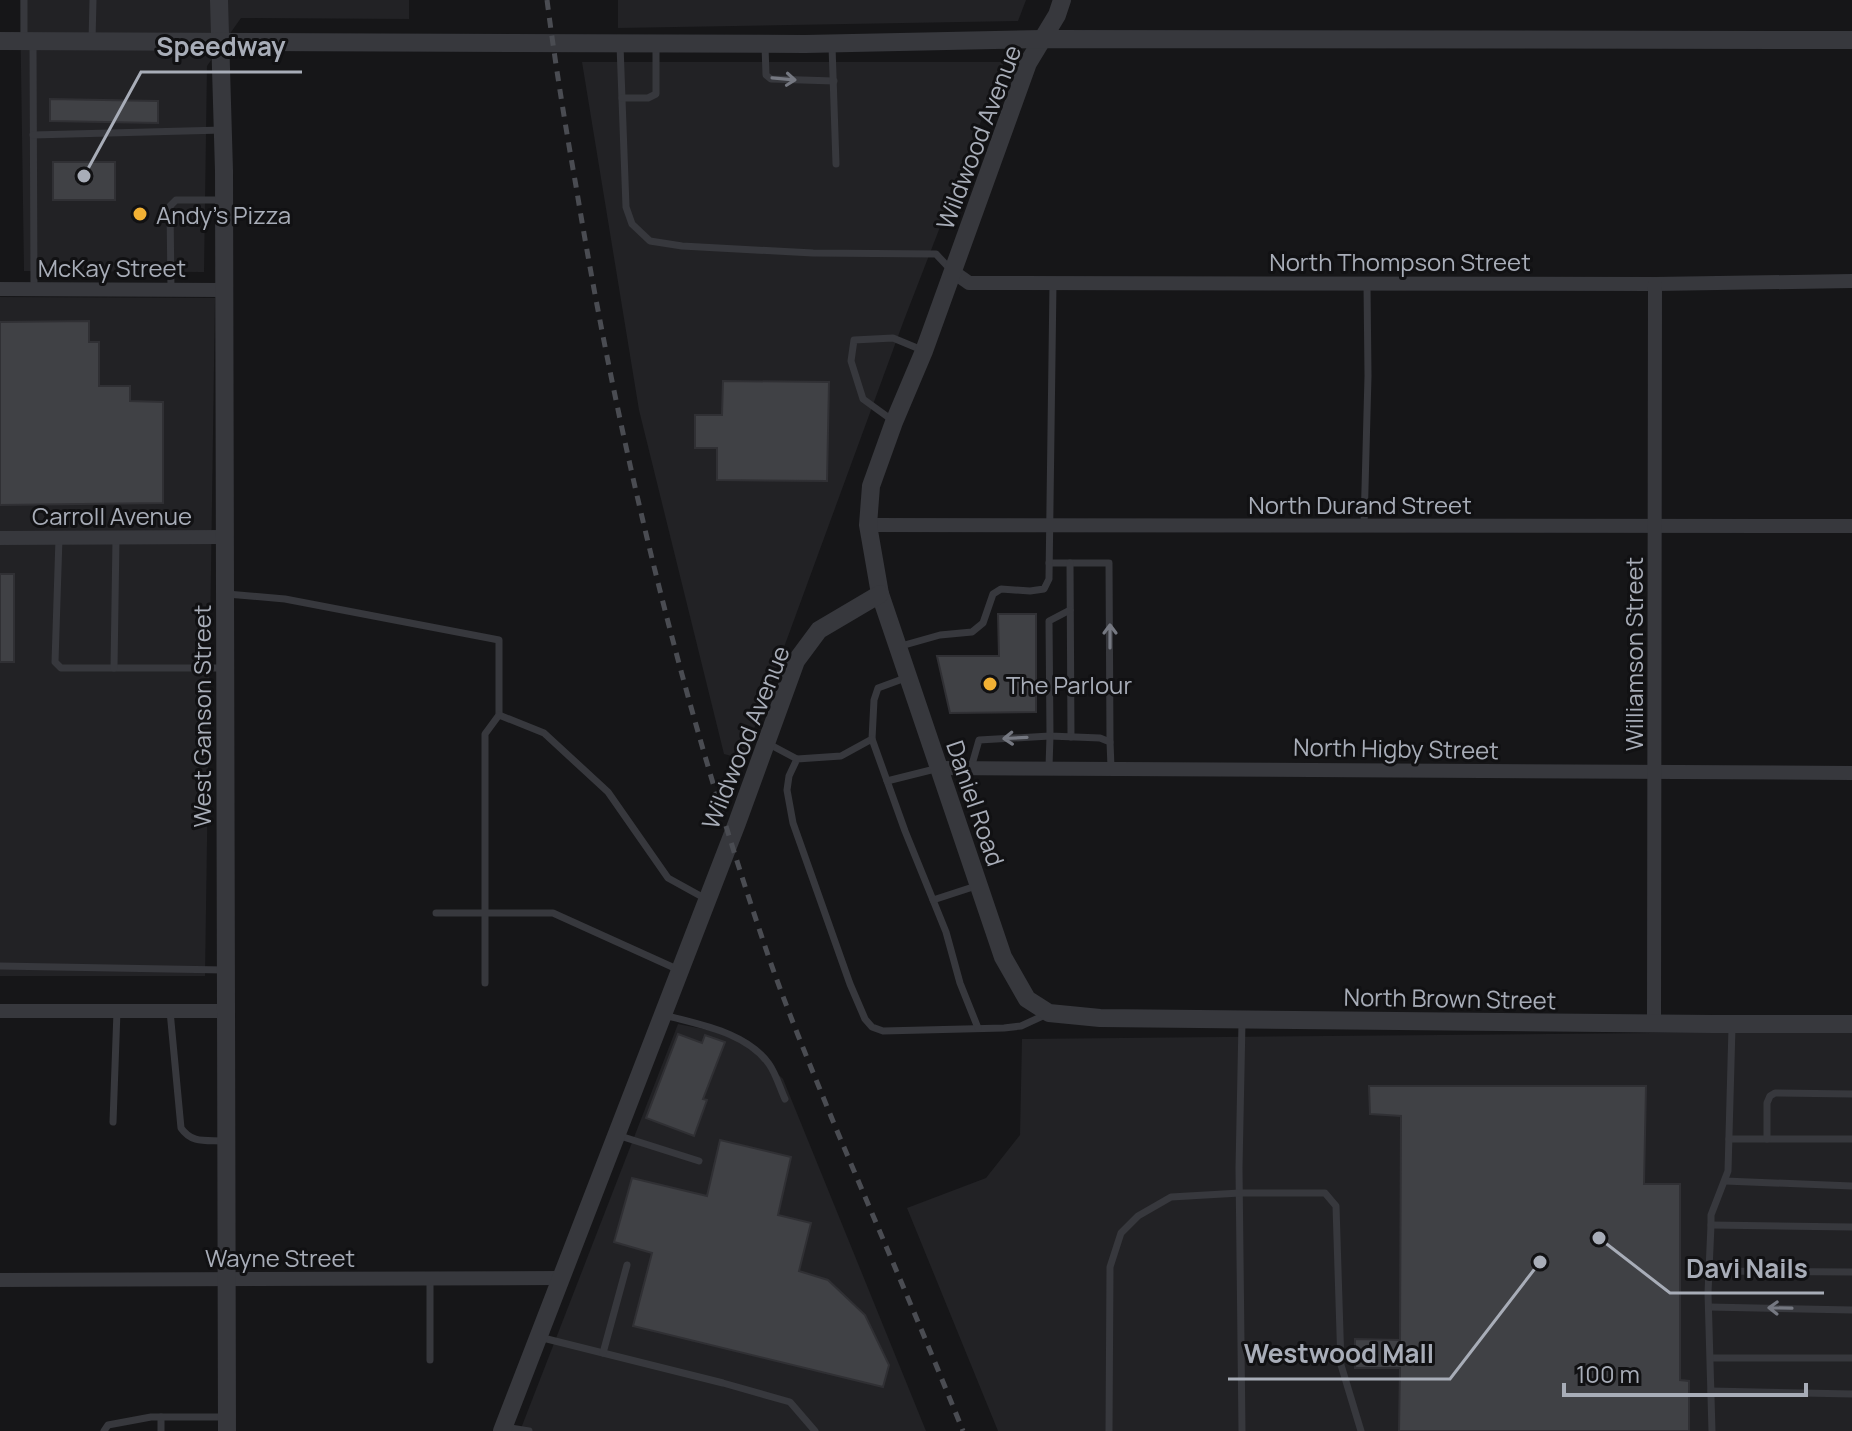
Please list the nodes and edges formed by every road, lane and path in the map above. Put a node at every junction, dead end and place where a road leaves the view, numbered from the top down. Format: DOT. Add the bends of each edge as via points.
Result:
graph roads {
  1 [pos="24,0"];
  2 [pos="93,0"];
  3 [pos="219,0"];
  4 [pos="1062,0"];
  5 [pos="1042,39"];
  6 [pos="1852,40"];
  7 [pos="0,41"];
  8 [pos="28,41"];
  9 [pos="92,41"];
  10 [pos="220,41"];
  11 [pos="620,43"];
  12 [pos="656,43"];
  13 [pos="832,43"];
  14 [pos="765,44"];
  15 [pos="834,81"];
  16 [pos="622,98"];
  17 [pos="223,130"];
  18 [pos="33,135"];
  19 [pos="836,164"];
  20 [pos="224,200"];
  21 [pos="952,271"];
  22 [pos="1852,281"];
  23 [pos="1367,282"];
  24 [pos="1053,283"];
  25 [pos="1655,284"];
  26 [pos="0,289"];
  27 [pos="34,289"];
  28 [pos="171,290"];
  29 [pos="224,290"];
  30 [pos="924,351"];
  31 [pos="894,422"];
  32 [pos="868,525"];
  33 [pos="1049,525"];
  34 [pos="1364,526"];
  35 [pos="1852,526"];
  36 [pos="1654,527"];
  37 [pos="116,537"];
  38 [pos="225,537"];
  39 [pos="0,538"];
  40 [pos="59,538"];
  41 [pos="1049,563"];
  42 [pos="1070,563"];
  43 [pos="225,594"];
  44 [pos="880,594"];
  45 [pos="1070,610"];
  46 [pos="898,647"];
  47 [pos="114,668"];
  48 [pos="225,668"];
  49 [pos="908,677"];
  50 [pos="499,715"];
  51 [pos="1050,736"];
  52 [pos="1071,737"];
  53 [pos="872,739"];
  54 [pos="1110,742"];
  55 [pos="766,743"];
  56 [pos="797,759"];
  57 [pos="1049,767"];
  58 [pos="1111,767"];
  59 [pos="939,768"];
  60 [pos="971,768"];
  61 [pos="1655,773"];
  62 [pos="1852,773"];
  63 [pos="887,781"];
  64 [pos="978,885"];
  65 [pos="706,899"];
  66 [pos="933,900"];
  67 [pos="436,913"];
  68 [pos="485,913"];
  69 [pos="0,966"];
  70 [pos="226,970"];
  71 [pos="679,970"];
  72 [pos="485,983"];
  73 [pos="0,1011"];
  74 [pos="117,1011"];
  75 [pos="170,1011"];
  76 [pos="226,1011"];
  77 [pos="1049,1013"];
  78 [pos="662,1014"];
  79 [pos="1242,1019"];
  80 [pos="1654,1023"];
  81 [pos="1732,1024"];
  82 [pos="1852,1024"];
  83 [pos="978,1028"];
  84 [pos="1852,1094"];
  85 [pos="785,1099"];
  86 [pos="113,1122"];
  87 [pos="615,1135"];
  88 [pos="1729,1139"];
  89 [pos="1767,1139"];
  90 [pos="1852,1139"];
  91 [pos="226,1142"];
  92 [pos="699,1161"];
  93 [pos="1725,1181"];
  94 [pos="1852,1186"];
  95 [pos="1240,1193"];
  96 [pos="1711,1225"];
  97 [pos="1852,1227"];
  98 [pos="627,1265"];
  99 [pos="1709,1271"];
  100 [pos="1852,1272"];
  101 [pos="430,1278"];
  102 [pos="560,1278"];
  103 [pos="226,1279"];
  104 [pos="0,1280"];
  105 [pos="1709,1307"];
  106 [pos="1852,1310"];
  107 [pos="538,1337"];
  108 [pos="603,1353"];
  109 [pos="1711,1358"];
  110 [pos="1852,1358"];
  111 [pos="430,1360"];
  112 [pos="1711,1391"];
  113 [pos="1852,1394"];
  114 [pos="161,1417"];
  115 [pos="227,1424"];
  116 [pos="502,1429"];
  117 [pos="104,1431"];
  118 [pos="161,1431"];
  119 [pos="529,1431"];
  120 [pos="815,1431"];
  121 [pos="1109,1431"];
  122 [pos="1242,1431"];
  123 [pos="1361,1431"];
  124 [pos="1712,1431"];
  1 -- 8 [label="lane"];
  2 -- 9 [label="lane"];
  3 -- 10 [label="street, West Ganson Street"];
  4 -- 5 [label="street, Wildwood Avenue"];
  5 -- 6 [label="street"];
  5 -- 13 [label="street"];
  5 -- 21 [label="street, Wildwood Avenue" via="1028,63"];
  7 -- 8 [label="street"];
  8 -- 9 [label="street"];
  8 -- 18 [label="lane"];
  9 -- 10 [label="street"];
  10 -- 11 [label="street"];
  10 -- 17 [label="street, West Ganson Street"];
  11 -- 12 [label="street"];
  11 -- 16 [label="lane"];
  12 -- 14 [label="street"];
  12 -- 16 [label="lane" via="656,94"];
  13 -- 14 [label="street"];
  13 -- 15 [label="lane"];
  14 -- 15 [label="lane, one-way" via="766,75 771,79"];
  15 -- 19 [label="lane"];
  16 -- 21 [label="lane" via="626,207 632,224 650,241 813,253 936,254"];
  17 -- 18 [label="lane"];
  17 -- 20 [label="street, West Ganson Street"];
  18 -- 27 [label="lane"];
  20 -- 28 [label="lane" via="176,200 170,206"];
  20 -- 29 [label="street, West Ganson Street"];
  21 -- 24 [label="street, North Thompson Street" via="969,283"];
  21 -- 30 [label="street, Wildwood Avenue"];
  22 -- 25 [label="street, North Thompson Street"];
  23 -- 24 [label="street, North Thompson Street"];
  23 -- 25 [label="street, North Thompson Street"];
  23 -- 34 [label="lane"];
  24 -- 33 [label="lane"];
  25 -- 36 [label="street, Williamson Street"];
  26 -- 27 [label="street, McKay Street"];
  27 -- 28 [label="street, McKay Street"];
  28 -- 29 [label="street, McKay Street"];
  29 -- 38 [label="street, West Ganson Street"];
  30 -- 31 [label="street, Wildwood Avenue"];
  30 -- 31 [label="lane" via="893,338 854,340 851,361 863,399"];
  31 -- 32 [label="street, Wildwood Avenue" via="871,486"];
  32 -- 33 [label="street, North Durand Street"];
  32 -- 44 [label="street, Wildwood Avenue"];
  33 -- 34 [label="street, North Durand Street"];
  33 -- 41 [label="lane"];
  34 -- 36 [label="street, North Durand Street"];
  35 -- 36 [label="street, North Durand Street"];
  36 -- 61 [label="street, Williamson Street"];
  37 -- 38 [label="street, Carroll Avenue"];
  37 -- 40 [label="street, Carroll Avenue"];
  37 -- 47 [label="lane"];
  38 -- 43 [label="street, West Ganson Street"];
  39 -- 40 [label="street, Carroll Avenue"];
  40 -- 47 [label="lane" via="55,662 61,668"];
  41 -- 42 [label="lane"];
  41 -- 46 [label="lane" via="1044,589 1001,589 993,594 983,623 972,632"];
  42 -- 45 [label="lane"];
  54 -- 42 [label="lane, one-way" via="1109,563"];
  43 -- 48 [label="street, West Ganson Street"];
  43 -- 50 [label="lane" via="285,599 499,640"];
  44 -- 46 [label="street, Daniel Road"];
  44 -- 55 [label="street, Wildwood Avenue" via="819,630 796,661"];
  45 -- 51 [label="lane" via="1049,621"];
  45 -- 52 [label="lane"];
  46 -- 49 [label="street, Daniel Road"];
  47 -- 48 [label="lane"];
  48 -- 70 [label="street, West Ganson Street"];
  49 -- 53 [label="lane" via="878,688"];
  49 -- 59 [label="street, Daniel Road"];
  50 -- 65 [label="lane" via="544,733 608,792 668,878"];
  50 -- 68 [label="lane" via="485,734"];
  51 -- 52 [label="lane"];
  51 -- 57 [label="lane"];
  51 -- 60 [label="lane, one-way" via="979,740"];
  52 -- 54 [label="lane"];
  53 -- 56 [label="lane" via="841,756"];
  53 -- 63 [label="lane"];
  54 -- 58 [label="lane"];
  55 -- 56 [label="lane"];
  55 -- 65 [label="street, Wildwood Avenue"];
  56 -- 83 [label="lane" via="787,790 793,823 865,1019 883,1031"];
  57 -- 58 [label="street, North Higby Street"];
  57 -- 60 [label="street, North Higby Street"];
  58 -- 61 [label="street, North Higby Street"];
  59 -- 60 [label="street, North Higby Street"];
  59 -- 63 [label="lane"];
  59 -- 64 [label="street, Daniel Road"];
  61 -- 62 [label="street, North Higby Street"];
  61 -- 80 [label="street, Williamson Street"];
  63 -- 66 [label="lane"];
  64 -- 66 [label="lane"];
  64 -- 77 [label="street, Daniel Road" via="1014,980 1027,999"];
  65 -- 71 [label="street, Wildwood Avenue"];
  66 -- 83 [label="lane"];
  67 -- 68 [label="lane"];
  68 -- 71 [label="lane" via="553,913"];
  68 -- 72 [label="lane"];
  69 -- 70 [label="lane"];
  70 -- 76 [label="street, West Ganson Street"];
  71 -- 78 [label="street, Wildwood Avenue"];
  73 -- 74 [label="street"];
  74 -- 75 [label="street"];
  74 -- 86 [label="lane"];
  75 -- 76 [label="street"];
  75 -- 91 [label="lane" via="181,1128 193,1140"];
  76 -- 91 [label="street, West Ganson Street"];
  77 -- 79 [label="street, North Brown Street"];
  77 -- 83 [label="lane" via="1021,1026"];
  78 -- 85 [label="lane" via="732,1035 754,1048 770,1065"];
  78 -- 87 [label="street, Wildwood Avenue"];
  79 -- 80 [label="street, North Brown Street"];
  79 -- 95 [label="lane"];
  80 -- 81 [label="street, North Brown Street"];
  81 -- 82 [label="street, North Brown Street"];
  81 -- 88 [label="lane"];
  84 -- 89 [label="lane" via="1775,1093 1767,1103"];
  87 -- 92 [label="lane"];
  87 -- 102 [label="street, Wildwood Avenue"];
  88 -- 89 [label="lane"];
  88 -- 93 [label="lane"];
  89 -- 90 [label="lane"];
  91 -- 103 [label="street, West Ganson Street"];
  93 -- 94 [label="lane"];
  93 -- 96 [label="lane"];
  95 -- 121 [label="lane" via="1171,1197 1121,1233 1110,1267"];
  95 -- 122 [label="lane"];
  95 -- 123 [label="lane" via="1325,1193 1336,1206 1341,1365"];
  96 -- 97 [label="lane"];
  96 -- 99 [label="lane"];
  98 -- 108 [label="lane"];
  99 -- 100 [label="lane"];
  99 -- 105 [label="lane"];
  101 -- 102 [label="street, Wayne Street"];
  101 -- 103 [label="street, Wayne Street"];
  101 -- 111 [label="lane"];
  102 -- 107 [label="street, Wildwood Avenue"];
  103 -- 104 [label="street, Wayne Street"];
  103 -- 115 [label="street, West Ganson Street"];
  106 -- 105 [label="lane, one-way"];
  105 -- 109 [label="lane"];
  107 -- 108 [label="lane"];
  107 -- 116 [label="street, Wildwood Avenue"];
  108 -- 120 [label="lane" via="790,1402"];
  109 -- 110 [label="lane"];
  109 -- 112 [label="lane"];
  112 -- 113 [label="lane"];
  112 -- 124 [label="lane"];
  114 -- 115 [label="lane"];
  114 -- 117 [label="lane" via="108,1425"];
  114 -- 118 [label="lane"];
  116 -- 119 [label="lane"];
}
